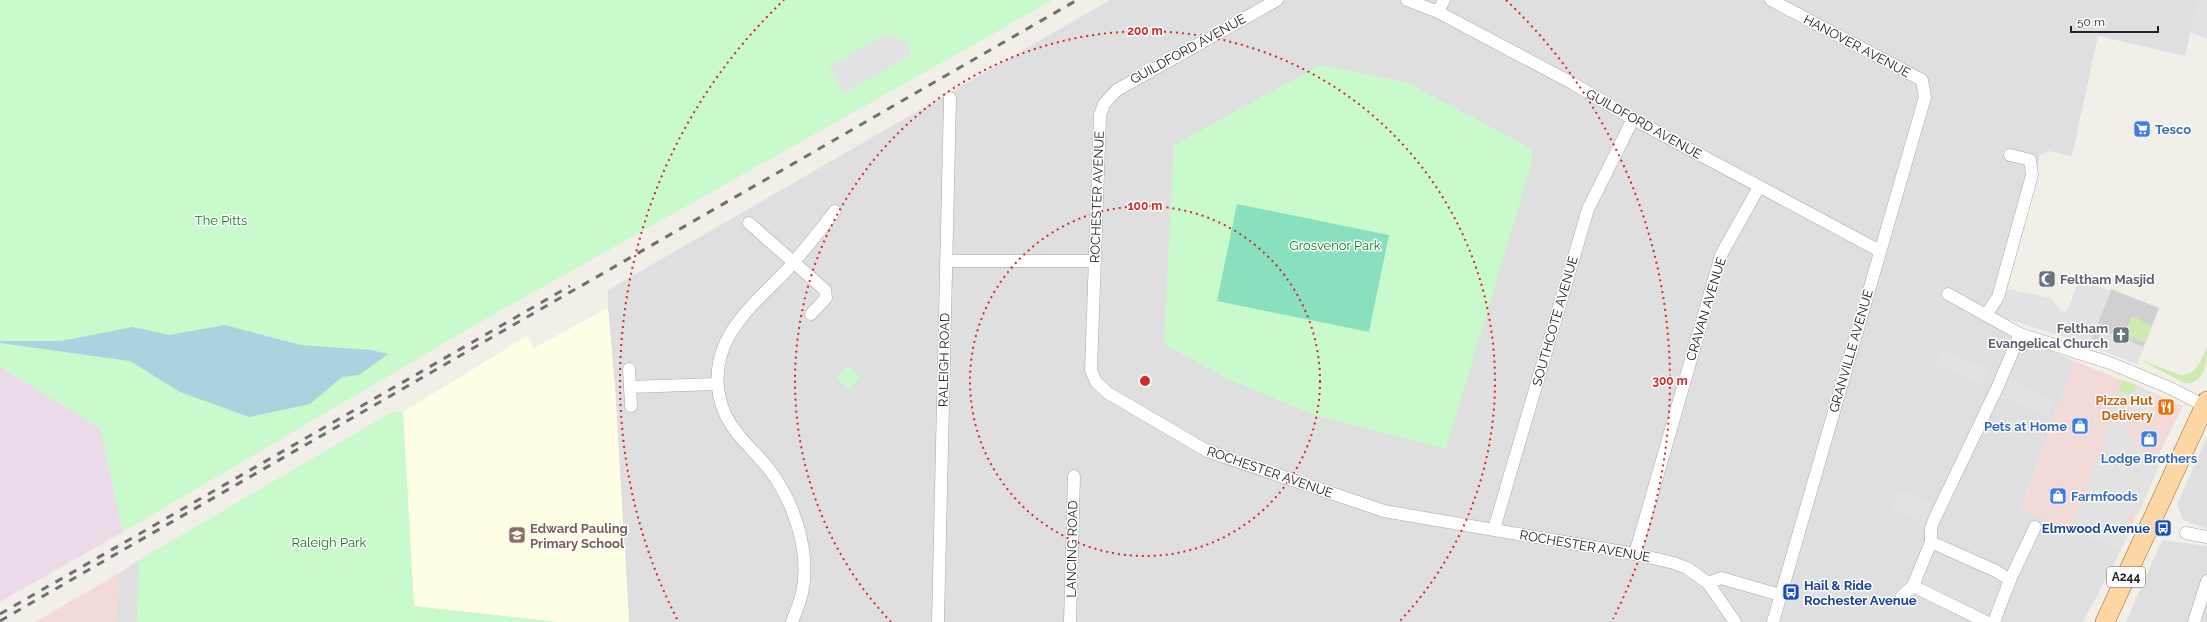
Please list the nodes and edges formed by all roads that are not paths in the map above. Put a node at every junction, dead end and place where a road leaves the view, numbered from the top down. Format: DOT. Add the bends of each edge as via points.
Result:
graph roads {
  1 [pos="1276,0"];
  2 [pos="1407,0"];
  3 [pos="1444,0"];
  4 [pos="1771,0"];
  5 [pos="1438,12"];
  6 [pos="1922,80"];
  7 [pos="950,98"];
  8 [pos="1104,104"];
  9 [pos="1633,119"];
  10 [pos="2010,155"];
  11 [pos="1759,186"];
  12 [pos="835,211"];
  13 [pos="749,223"];
  14 [pos="1880,251"];
  15 [pos="946,261"];
  16 [pos="1094,261"];
  17 [pos="794,262"];
  18 [pos="1948,294"];
  19 [pos="811,314"];
  20 [pos="1986,314"];
  21 [pos="2020,334"];
  22 [pos="629,369"];
  23 [pos="716,384"];
  24 [pos="630,387"];
  25 [pos="2206,404"];
  26 [pos="631,406"];
  27 [pos="1074,476"];
  28 [pos="2035,527"];
  29 [pos="1494,530"];
  30 [pos="2186,533"];
  31 [pos="2207,537"];
  32 [pos="1931,542"];
  33 [pos="1635,554"];
  34 [pos="2010,580"];
  35 [pos="2207,581"];
  36 [pos="1708,583"];
  37 [pos="1913,586"];
  38 [pos="1780,595"];
  39 [pos="1902,596"];
  40 [pos="792,622"];
  41 [pos="938,622"];
  42 [pos="1070,622"];
  43 [pos="1735,622"];
  44 [pos="1773,622"];
  45 [pos="1986,622"];
  46 [pos="1994,622"];
  47 [pos="2105,622"];
  48 [pos="2194,622"];
  1 -- 8 [label="street, GUILDFORD AVENUE" via="1117,90"];
  2 -- 5 [label="street, GUILDFORD AVENUE"];
  3 -- 5 [label="street"];
  4 -- 6 [label="street, HANOVER AVENUE"];
  5 -- 9 [label="street, GUILDFORD AVENUE" via="1572,83"];
  6 -- 14 [label="street, GRANVILLE AVENUE" via="1925,97"];
  7 -- 15 [label="street, RALEIGH ROAD"];
  8 -- 16 [label="street, ROCHESTER AVENUE" via="1100,115"];
  9 -- 11 [label="street, GUILDFORD AVENUE"];
  9 -- 29 [label="street, SOUTHCOTE AVENUE" via="1588,208"];
  10 -- 20 [label="street" via="2030,160 2032,175 1998,297"];
  11 -- 14 [label="street, GUILDFORD AVENUE"];
  11 -- 33 [label="street, CRAVAN AVENUE" via="1721,256"];
  12 -- 17 [label="street"];
  13 -- 17 [label="street"];
  14 -- 38 [label="street, GRANVILLE AVENUE"];
  15 -- 16 [label="street"];
  15 -- 41 [label="street, RALEIGH ROAD"];
  16 -- 29 [label="street, ROCHESTER AVENUE" via="1091,370 1096,382 1108,393 1207,451 1384,511"];
  17 -- 19 [label="street" via="825,290 826,298"];
  17 -- 23 [label="street" via="730,335 721,355"];
  18 -- 20 [label="street"];
  20 -- 21 [label="street"];
  21 -- 25 [label="street" via="2110,363"];
  21 -- 32 [label="street" via="1995,393 1934,520"];
  22 -- 24 [label="street"];
  23 -- 24 [label="street"];
  23 -- 40 [label="street" via="728,420 736,433 768,468 785,494 801,539 804,563 802,593"];
  24 -- 26 [label="street"];
  25 -- 47 [label="main road, A244"];
  27 -- 42 [label="street, LANCING ROAD"];
  28 -- 34 [label="street"];
  29 -- 33 [label="street, ROCHESTER AVENUE"];
  30 -- 31 [label="street"];
  32 -- 34 [label="street" via="1996,571"];
  32 -- 37 [label="street"];
  33 -- 36 [label="street, ROCHESTER AVENUE" via="1687,568"];
  34 -- 46 [label="street"];
  35 -- 48 [label="street"];
  36 -- 38 [label="street" via="1721,578"];
  36 -- 43 [label="street, ROCHESTER AVENUE"];
  37 -- 39 [label="street"];
  37 -- 45 [label="street"];
  38 -- 44 [label="street, GRANVILLE AVENUE"];
}
